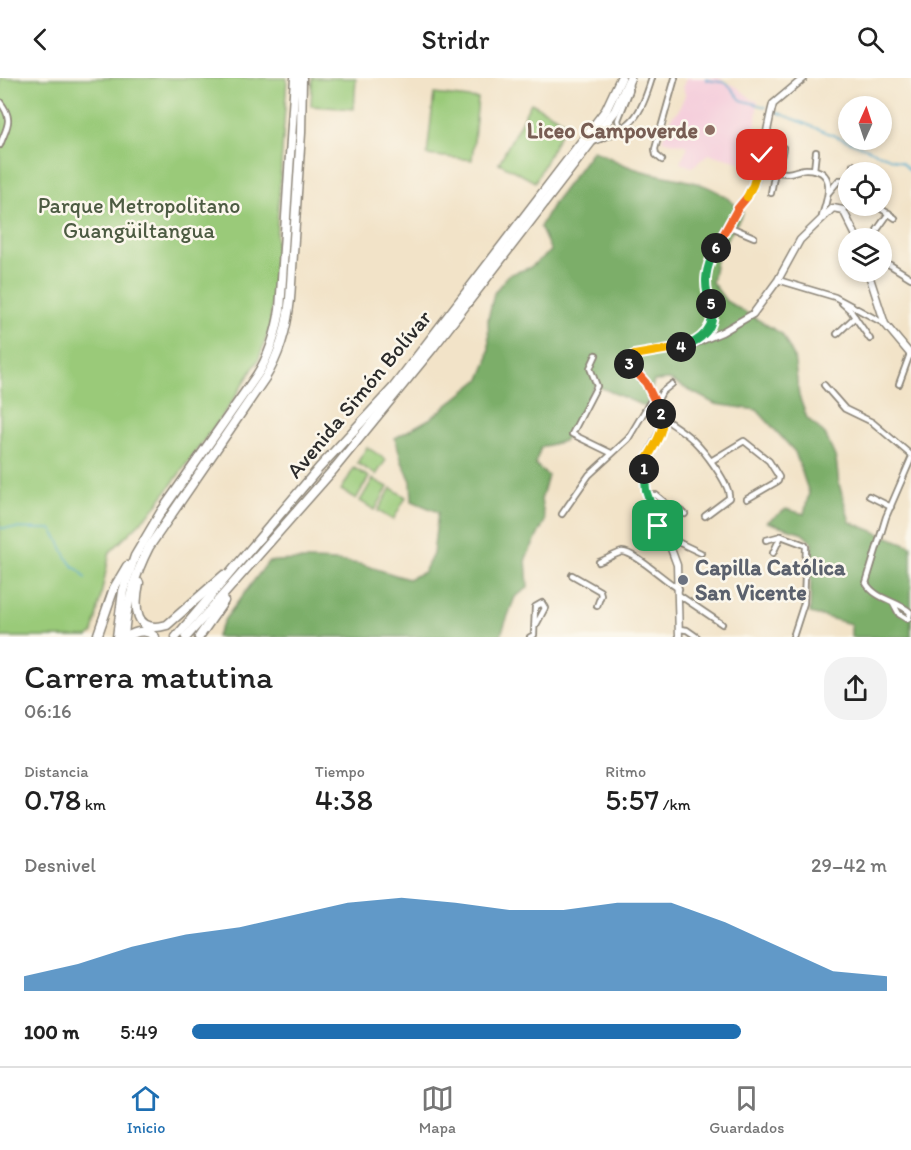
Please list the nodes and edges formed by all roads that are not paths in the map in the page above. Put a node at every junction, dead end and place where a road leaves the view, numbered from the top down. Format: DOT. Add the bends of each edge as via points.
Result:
graph roads {
  1 [pos="295,78"];
  2 [pos="302,78"];
  3 [pos="652,78"];
  4 [pos="675,78"];
  5 [pos="804,78"];
  6 [pos="627,80"];
  7 [pos="0,102"];
  8 [pos="624,128"];
  9 [pos="589,139"];
  10 [pos="0,146"];
  11 [pos="783,148"];
  12 [pos="816,152"];
  13 [pos="662,160"];
  14 [pos="759,167"];
  15 [pos="814,170"];
  16 [pos="777,171"];
  17 [pos="838,181"];
  18 [pos="287,188"];
  19 [pos="297,189"];
  20 [pos="829,192"];
  21 [pos="771,194"];
  22 [pos="822,216"];
  23 [pos="892,216"];
  24 [pos="895,218"];
  25 [pos="728,226"];
  26 [pos="852,228"];
  27 [pos="754,237"];
  28 [pos="892,266"];
  29 [pos="911,278"];
  30 [pos="778,280"];
  31 [pos="871,282"];
  32 [pos="835,297"];
  33 [pos="855,317"];
  34 [pos="885,324"];
  35 [pos="837,334"];
  36 [pos="870,339"];
  37 [pos="693,344"];
  38 [pos="596,355"];
  39 [pos="911,355"];
  40 [pos="672,384"];
  41 [pos="899,384"];
  42 [pos="824,385"];
  43 [pos="654,400"];
  44 [pos="663,418"];
  45 [pos="611,453"];
  46 [pos="911,454"];
  47 [pos="911,459"];
  48 [pos="711,461"];
  49 [pos="648,496"];
  50 [pos="869,496"];
  51 [pos="747,499"];
  52 [pos="891,507"];
  53 [pos="562,514"];
  54 [pos="685,514"];
  55 [pos="705,516"];
  56 [pos="664,536"];
  57 [pos="781,536"];
  58 [pos="766,540"];
  59 [pos="701,553"];
  60 [pos="773,553"];
  61 [pos="135,556"];
  62 [pos="144,557"];
  63 [pos="245,557"];
  64 [pos="599,562"];
  65 [pos="572,575"];
  66 [pos="238,577"];
  67 [pos="679,592"];
  68 [pos="893,603"];
  69 [pos="597,606"];
  70 [pos="722,624"];
  71 [pos="536,625"];
  72 [pos="679,629"];
  73 [pos="97,637"];
  74 [pos="117,637"];
  75 [pos="126,637"];
  76 [pos="155,637"];
  77 [pos="176,637"];
  78 [pos="186,637"];
  79 [pos="199,637"];
  80 [pos="530,637"];
  81 [pos="679,637"];
  82 [pos="697,637"];
  83 [pos="792,637"];
  1 -- 18 [label="highway"];
  2 -- 19 [label="highway"];
  3 -- 8 [label="street" via="639,112"];
  4 -- 13 [label="street" via="656,149"];
  5 -- 14 [label="street" via="773,104"];
  6 -- 8 [label="street" via="630,90 618,120"];
  6 -- 9 [label="highway, Avenida Simón Bolívar" via="615,111"];
  7 -- 10 [label="street" via="9,113"];
  8 -- 9 [label="street"];
  9 -- 63 [label="highway, Avenida Simón Bolívar" via="393,388"];
  9 -- 66 [label="highway, Avenida Simón Bolívar" via="432,349 334,469"];
  11 -- 16 [label="street"];
  12 -- 15 [label="street"];
  14 -- 16 [label="street"];
  14 -- 25 [label="street" via="748,196"];
  15 -- 16 [label="street"];
  15 -- 20 [label="street" via="826,178"];
  16 -- 21 [label="street"];
  17 -- 20 [label="street"];
  18 -- 19 [label="highway"];
  18 -- 61 [label="highway" via="280,310 266,362 161,512"];
  19 -- 62 [label="highway" via="288,319 277,355"];
  20 -- 22 [label="street"];
  22 -- 26 [label="street" via="833,208 842,209"];
  22 -- 30 [label="street" via="800,240"];
  23 -- 24 [label="street"];
  25 -- 27 [label="street"];
  25 -- 37 [label="street" via="706,272 706,291 713,311 711,323"];
  28 -- 29 [label="street"];
  30 -- 32 [label="street"];
  30 -- 37 [label="street" via="753,314"];
  31 -- 34 [label="street"];
  32 -- 33 [label="street"];
  32 -- 34 [label="street"];
  33 -- 35 [label="street"];
  33 -- 36 [label="street"];
  34 -- 39 [label="street"];
  37 -- 43 [label="street" via="630,357 629,364"];
  38 -- 45 [label="street" via="590,368 597,386 572,434"];
  39 -- 41 [label="street"];
  40 -- 43 [label="street"];
  42 -- 46 [label="street" via="845,409 872,422"];
  43 -- 44 [label="street"];
  43 -- 45 [label="street" via="628,439"];
  44 -- 48 [label="street" via="694,440"];
  44 -- 49 [label="street" via="644,464"];
  45 -- 53 [label="street"];
  47 -- 52 [label="street"];
  48 -- 51 [label="street" via="744,441 769,461 778,481"];
  48 -- 55 [label="street" via="730,495"];
  49 -- 54 [label="street" via="656,495"];
  49 -- 56 [label="street"];
  50 -- 52 [label="street"];
  52 -- 68 [label="street" via="866,583 871,591"];
  56 -- 59 [label="street"];
  56 -- 67 [label="street" via="677,565"];
  57 -- 58 [label="street"];
  57 -- 60 [label="street"];
  57 -- 83 [label="street" via="806,547 804,603"];
  61 -- 73 [label="highway" via="114,588"];
  61 -- 74 [label="highway" via="123,591"];
  62 -- 63 [label="highway" via="136,611 141,621 157,627 167,625"];
  62 -- 75 [label="highway" via="130,594"];
  63 -- 77 [label="highway, Avenida Simón Bolívar"];
  64 -- 67 [label="street" via="628,553"];
  65 -- 69 [label="street" via="600,591"];
  66 -- 78 [label="highway, Avenida Simón Bolívar"];
  66 -- 79 [label="highway"];
  67 -- 70 [label="street"];
  67 -- 72 [label="street"];
  71 -- 80 [label="street"];
  72 -- 81 [label="street"];
  72 -- 82 [label="street"];
  75 -- 76 [label="highway" via="141,632"];
}
